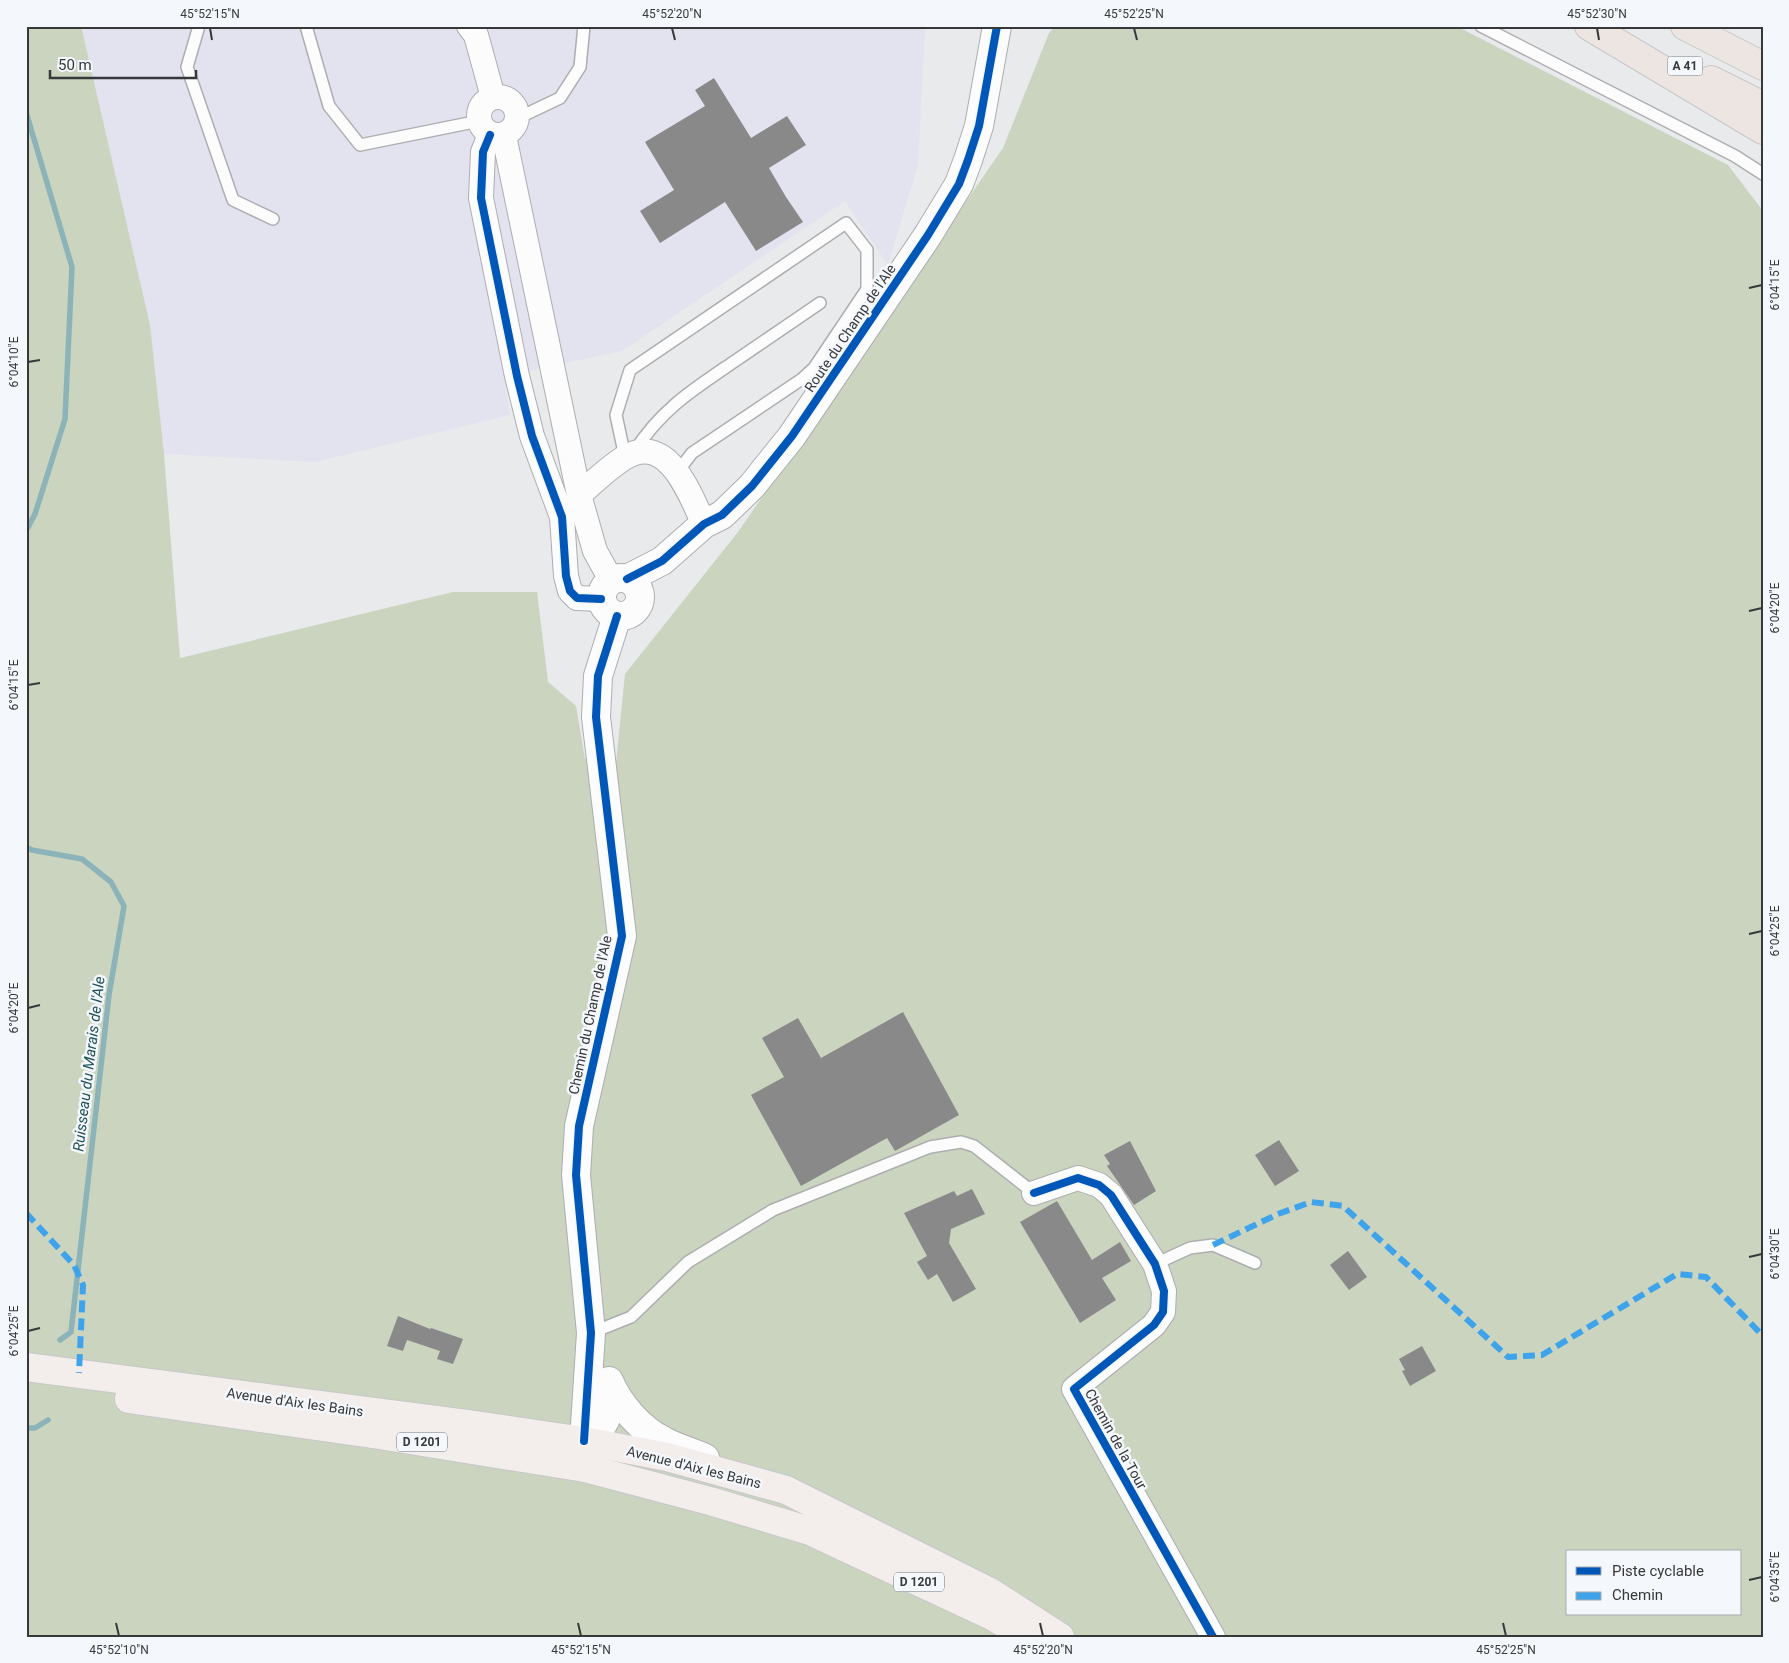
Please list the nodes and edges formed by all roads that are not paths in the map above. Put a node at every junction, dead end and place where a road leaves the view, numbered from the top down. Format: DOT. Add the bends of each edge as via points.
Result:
graph roads {
  1 [pos="199,26"];
  2 [pos="306,26"];
  3 [pos="469,26"];
  4 [pos="584,26"];
  5 [pos="997,26"];
  6 [pos="1481,26"];
  7 [pos="1589,26"];
  8 [pos="1607,26"];
  9 [pos="1686,26"];
  10 [pos="1763,66"];
  11 [pos="493,97"];
  12 [pos="1763,106"];
  13 [pos="498,127"];
  14 [pos="1763,130"];
  15 [pos="1763,174"];
  16 [pos="273,219"];
  17 [pos="820,303"];
  18 [pos="629,456"];
  19 [pos="679,475"];
  20 [pos="579,495"];
  21 [pos="713,520"];
  22 [pos="619,595"];
  23 [pos="1034,1193"];
  24 [pos="1256,1263"];
  25 [pos="1155,1264"];
  26 [pos="591,1333"];
  27 [pos="26,1367"];
  28 [pos="26,1384"];
  29 [pos="610,1384"];
  30 [pos="379,1435"];
  31 [pos="584,1441"];
  32 [pos="786,1490"];
  33 [pos="810,1531"];
  34 [pos="1026,1637"];
  35 [pos="1060,1637"];
  36 [pos="1213,1637"];
  1 -- 16 [label="lane" via="187,67 233,200"];
  2 -- 13 [label="lane" via="329,106 360,144"];
  3 -- 11 [label="street" via="476,35"];
  4 -- 13 [label="lane" via="580,67 560,98"];
  5 -- 21 [label="street, Route du Champ de l'Ale" via="979,126 959,184 792,436 752,486"];
  6 -- 15 [label="lane" via="1735,156"];
  7 -- 14 [label="highway"];
  8 -- 12 [label="highway, A 41"];
  9 -- 10 [label="highway, A 41"];
  11 -- 13 [label="street" via="480,107"];
  11 -- 13 [label="street" via="505,97 515,105"];
  13 -- 20 [label="street"];
  13 -- 22 [label="street" via="482,152 481,198 532,436 562,518 570,592 577,598"];
  17 -- 18 [label="lane" via="683,397 646,433"];
  18 -- 19 [label="street" via="642,452 657,454 670,462"];
  18 -- 19 [label="lane" via="616,416 630,370 846,223 867,250 867,289 814,368 692,454"];
  18 -- 20 [label="street"];
  19 -- 21 [label="street"];
  20 -- 22 [label="street" via="595,551"];
  21 -- 22 [label="street, Route du Champ de l'Ale" via="718,526 670,568"];
  22 -- 26 [label="street, Chemin du Champ de l'Ale" via="598,676 596,717 622,936 579,1126 576,1175"];
  23 -- 25 [label="street, Chemin de la Tour" via="1078,1178 1100,1185"];
  23 -- 26 [label="lane" via="974,1146 960,1142 930,1148 773,1210 688,1262 631,1317"];
  24 -- 25 [label="lane" via="1213,1245 1190,1248"];
  25 -- 36 [label="street, Chemin de la Tour" via="1164,1291 1163,1312 1154,1325 1074,1389"];
  26 -- 29 [label="street"];
  26 -- 31 [label="street"];
  27 -- 31 [label="main road, Avenue d'Aix les Bains / D 1201"];
  28 -- 30 [label="main road, Avenue d'Aix les Bains / D 1201"];
  29 -- 31 [label="street" via="609,1414 600,1428"];
  29 -- 32 [label="street" via="626,1409 644,1428 663,1441"];
  30 -- 31 [label="street" via="431,1435 559,1454"];
  30 -- 33 [label="main road, Avenue d'Aix les Bains / D 1201" via="585,1468"];
  31 -- 32 [label="main road, Avenue d'Aix les Bains / D 1201" via="667,1457"];
  31 -- 33 [label="main road" via="610,1465 750,1504"];
  32 -- 35 [label="main road, Avenue d'Aix les Bains / D 1201" via="990,1592"];
  33 -- 34 [label="main road, Avenue d'Aix les Bains / D 1201" via="992,1616"];
}
